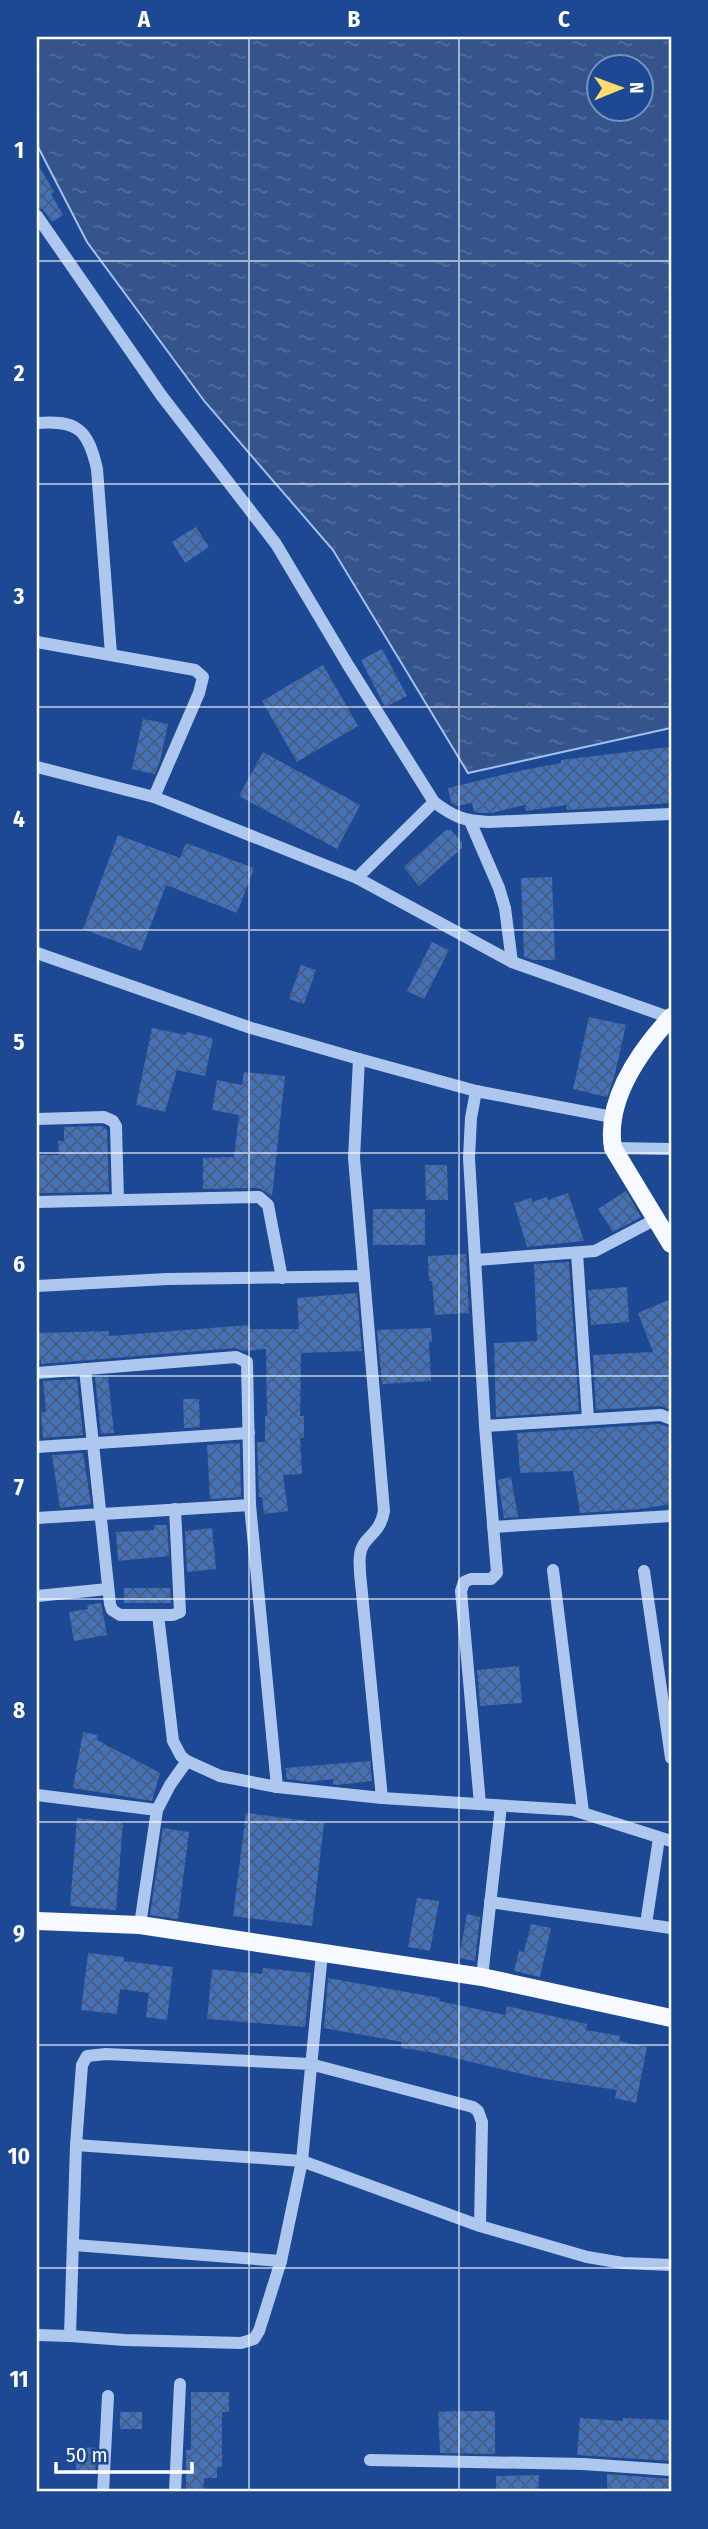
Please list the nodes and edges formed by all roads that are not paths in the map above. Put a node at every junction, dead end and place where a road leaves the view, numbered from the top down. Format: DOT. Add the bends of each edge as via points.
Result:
graph roads {
  1 [pos="37,216"];
  2 [pos="37,423"];
  3 [pos="37,642"];
  4 [pos="111,654"];
  5 [pos="37,767"];
  6 [pos="154,797"];
  7 [pos="434,802"];
  8 [pos="671,814"];
  9 [pos="470,821"];
  10 [pos="357,878"];
  11 [pos="37,953"];
  12 [pos="512,962"];
  13 [pos="671,1018"];
  14 [pos="359,1059"];
  15 [pos="476,1091"];
  16 [pos="612,1117"];
  17 [pos="37,1119"];
  18 [pos="613,1147"];
  19 [pos="671,1149"];
  20 [pos="118,1200"];
  21 [pos="37,1202"];
  22 [pos="656,1219"];
  23 [pos="671,1244"];
  24 [pos="577,1254"];
  25 [pos="476,1260"];
  26 [pos="364,1276"];
  27 [pos="282,1278"];
  28 [pos="37,1286"];
  29 [pos="85,1369"];
  30 [pos="37,1373"];
  31 [pos="588,1419"];
  32 [pos="671,1419"];
  33 [pos="485,1426"];
  34 [pos="248,1433"];
  35 [pos="91,1444"];
  36 [pos="37,1447"];
  37 [pos="250,1505"];
  38 [pos="175,1509"];
  39 [pos="99,1512"];
  40 [pos="671,1516"];
  41 [pos="37,1518"];
  42 [pos="493,1527"];
  43 [pos="554,1570"];
  44 [pos="644,1571"];
  45 [pos="108,1589"];
  46 [pos="37,1596"];
  47 [pos="158,1615"];
  48 [pos="671,1758"];
  49 [pos="183,1766"];
  50 [pos="277,1787"];
  51 [pos="37,1795"];
  52 [pos="382,1798"];
  53 [pos="480,1804"];
  54 [pos="502,1806"];
  55 [pos="157,1810"];
  56 [pos="583,1812"];
  57 [pos="665,1839"];
  58 [pos="490,1902"];
  59 [pos="37,1921"];
  60 [pos="646,1924"];
  61 [pos="140,1925"];
  62 [pos="671,1928"];
  63 [pos="321,1953"];
  64 [pos="482,1977"];
  65 [pos="671,2018"];
  66 [pos="310,2064"];
  67 [pos="76,2146"];
  68 [pos="302,2161"];
  69 [pos="480,2226"];
  70 [pos="74,2245"];
  71 [pos="281,2261"];
  72 [pos="671,2265"];
  73 [pos="37,2335"];
  74 [pos="70,2336"];
  75 [pos="180,2384"];
  76 [pos="108,2396"];
  77 [pos="370,2460"];
  78 [pos="671,2470"];
  79 [pos="103,2492"];
  80 [pos="175,2492"];
  1 -- 7 [label="street" via="161,395 276,544"];
  2 -- 4 [label="street" via="57,421 75,426 93,451"];
  3 -- 4 [label="street"];
  4 -- 6 [label="street" via="195,670 203,677"];
  5 -- 6 [label="street"];
  6 -- 10 [label="street"];
  7 -- 9 [label="street" via="452,816"];
  7 -- 10 [label="street"];
  8 -- 9 [label="street"];
  9 -- 12 [label="street" via="505,908"];
  10 -- 12 [label="street"];
  11 -- 14 [label="street" via="251,1028"];
  12 -- 13 [label="street"];
  13 -- 16 [label="main road" via="635,1066"];
  14 -- 15 [label="street"];
  14 -- 26 [label="street" via="354,1158"];
  15 -- 16 [label="street"];
  15 -- 25 [label="street" via="469,1158"];
  16 -- 18 [label="main road"];
  17 -- 20 [label="street" via="104,1117 113,1121"];
  18 -- 19 [label="street"];
  18 -- 22 [label="main road"];
  20 -- 21 [label="street"];
  20 -- 27 [label="street" via="259,1197 268,1205"];
  22 -- 23 [label="main road"];
  22 -- 24 [label="street" via="607,1246"];
  24 -- 25 [label="street"];
  24 -- 31 [label="street"];
  25 -- 33 [label="street"];
  26 -- 27 [label="street"];
  26 -- 52 [label="street" via="384,1511 382,1523 363,1546 360,1573"];
  27 -- 28 [label="street"];
  29 -- 30 [label="street"];
  29 -- 34 [label="street" via="243,1358 248,1367"];
  29 -- 35 [label="street"];
  31 -- 32 [label="street" via="662,1415"];
  31 -- 33 [label="street"];
  33 -- 42 [label="street"];
  34 -- 35 [label="street"];
  34 -- 37 [label="street"];
  35 -- 36 [label="street"];
  35 -- 39 [label="street"];
  37 -- 38 [label="street"];
  37 -- 50 [label="street"];
  38 -- 39 [label="street"];
  38 -- 47 [label="street" via="182,1608 177,1614"];
  39 -- 41 [label="street"];
  39 -- 45 [label="street"];
  40 -- 42 [label="street"];
  42 -- 53 [label="street" via="497,1573 464,1582 461,1591"];
  43 -- 56 [label="street"];
  44 -- 48 [label="street"];
  45 -- 46 [label="street"];
  45 -- 47 [label="street" via="114,1612"];
  47 -- 49 [label="street" via="173,1741"];
  49 -- 50 [label="street"];
  49 -- 55 [label="street"];
  50 -- 52 [label="street"];
  51 -- 55 [label="street"];
  52 -- 53 [label="street"];
  53 -- 54 [label="street"];
  54 -- 56 [label="street"];
  54 -- 58 [label="street"];
  55 -- 61 [label="street"];
  56 -- 57 [label="street"];
  57 -- 60 [label="street"];
  58 -- 60 [label="street"];
  58 -- 64 [label="street"];
  59 -- 61 [label="main road"];
  60 -- 62 [label="street"];
  61 -- 63 [label="main road"];
  63 -- 64 [label="main road"];
  63 -- 66 [label="street"];
  64 -- 65 [label="main road"];
  66 -- 67 [label="street" via="87,2056 82,2065"];
  66 -- 68 [label="street"];
  66 -- 69 [label="street" via="478,2111 482,2122"];
  67 -- 68 [label="street"];
  67 -- 70 [label="street"];
  68 -- 69 [label="street"];
  68 -- 71 [label="street"];
  69 -- 72 [label="street" via="587,2258"];
  70 -- 71 [label="street"];
  70 -- 74 [label="street"];
  71 -- 74 [label="street" via="259,2331 248,2343"];
  73 -- 74 [label="street"];
  75 -- 80 [label="street"];
  76 -- 79 [label="street"];
  77 -- 78 [label="street"];
}
